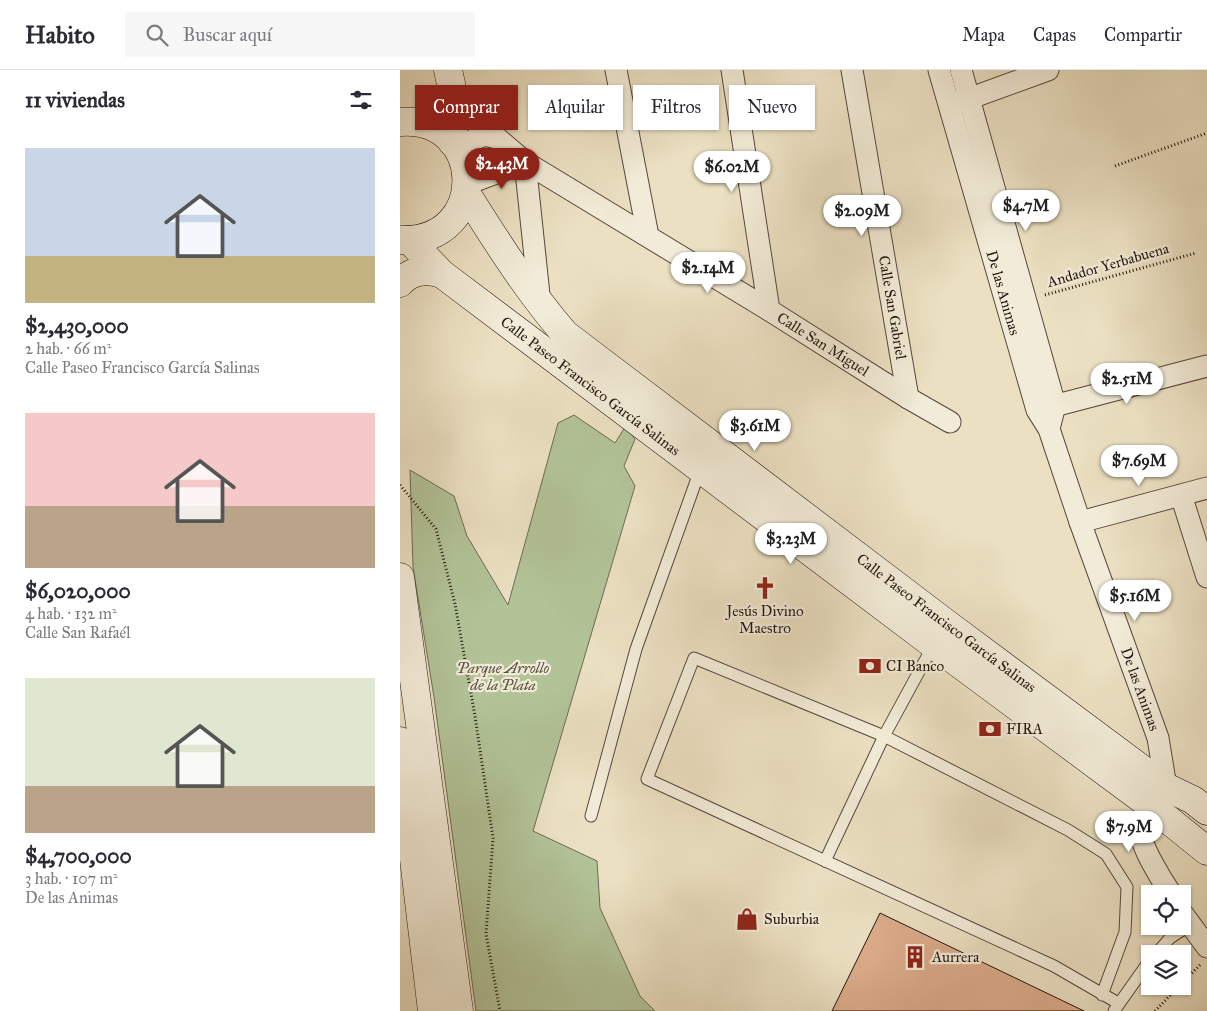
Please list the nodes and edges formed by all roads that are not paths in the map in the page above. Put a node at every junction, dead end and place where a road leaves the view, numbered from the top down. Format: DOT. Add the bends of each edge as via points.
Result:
graph roads {
  1 [pos="448,70"];
  2 [pos="616,70"];
  3 [pos="732,70"];
  4 [pos="852,70"];
  5 [pos="939,70"];
  6 [pos="961,70"];
  7 [pos="1048,70"];
  8 [pos="970,99"];
  9 [pos="949,106"];
  10 [pos="400,122"];
  11 [pos="454,145"];
  12 [pos="525,162"];
  13 [pos="466,188"];
  14 [pos="648,236"];
  15 [pos="405,240"];
  16 [pos="442,274"];
  17 [pos="400,283"];
  18 [pos="540,305"];
  19 [pos="769,310"];
  20 [pos="1207,366"];
  21 [pos="908,398"];
  22 [pos="1046,407"];
  23 [pos="950,422"];
  24 [pos="700,470"];
  25 [pos="1207,488"];
  26 [pos="1181,495"];
  27 [pos="1080,522"];
  28 [pos="400,577"];
  29 [pos="1207,577"];
  30 [pos="940,635"];
  31 [pos="884,736"];
  32 [pos="400,741"];
  33 [pos="1158,796"];
  34 [pos="1207,810"];
  35 [pos="591,816"];
  36 [pos="1207,851"];
  37 [pos="825,861"];
  38 [pos="1166,885"];
  39 [pos="1191,926"];
  40 [pos="1173,935"];
  41 [pos="1164,945"];
  42 [pos="1207,947"];
  43 [pos="1141,972"];
  44 [pos="1102,995"];
  45 [pos="1116,1007"];
  46 [pos="432,1011"];
  47 [pos="459,1011"];
  1 -- 11 [label="main road" via="456,107"];
  2 -- 14 [label="street"];
  3 -- 19 [label="street"];
  4 -- 21 [label="street, Calle San Gabriel"];
  5 -- 9 [label="street, De las Animas"];
  6 -- 8 [label="street, De las Animas"];
  7 -- 8 [label="street"];
  8 -- 9 [label="street"];
  8 -- 22 [label="street, De las Animas" via="1026,300"];
  9 -- 22 [label="street, De las Animas"];
  10 -- 11 [label="main road" via="426,124 440,131"];
  11 -- 12 [label="street, Calle San Miguel" via="485,135 497,138"];
  11 -- 13 [label="main road, Calle Paseo Francisco García Salinas" via="464,165"];
  12 -- 13 [label="street"];
  12 -- 14 [label="street, Calle San Miguel"];
  12 -- 18 [label="street"];
  13 -- 15 [label="main road" via="459,211 446,226 429,236"];
  13 -- 18 [label="main road, Calle Paseo Francisco García Salinas" via="516,272"];
  14 -- 19 [label="street, Calle San Miguel"];
  15 -- 16 [label="main road, Calle Paseo Francisco García Salinas"];
  16 -- 17 [label="main road" via="428,270"];
  16 -- 24 [label="main road, Calle Paseo Francisco García Salinas"];
  18 -- 30 [label="main road, Calle Paseo Francisco García Salinas" via="565,334"];
  19 -- 21 [label="street, Calle San Miguel"];
  20 -- 22 [label="street"];
  21 -- 23 [label="street, Calle San Miguel"];
  22 -- 27 [label="street, De las Animas" via="1049,429"];
  24 -- 30 [label="main road, Calle Paseo Francisco García Salinas"];
  24 -- 35 [label="lane" via="636,649"];
  25 -- 26 [label="street"];
  26 -- 27 [label="street"];
  26 -- 29 [label="street"];
  27 -- 33 [label="street, De las Animas" via="1158,738"];
  28 -- 47 [label="main road"];
  30 -- 31 [label="lane"];
  30 -- 33 [label="main road, Calle Paseo Francisco García Salinas"];
  31 -- 37 [label="lane"];
  31 -- 37 [label="lane" via="694,658 647,779"];
  31 -- 44 [label="lane" via="1068,830 1106,854 1127,887 1125,932"];
  32 -- 46 [label="main road"];
  33 -- 34 [label="main road, Calle Paseo Francisco García Salinas" via="1193,800"];
  33 -- 36 [label="main road, Calle Paseo Francisco García Salinas"];
  33 -- 38 [label="street" via="1140,832 1151,861"];
  37 -- 44 [label="lane" via="1054,966"];
  39 -- 42 [label="street"];
  40 -- 41 [label="lane"];
  43 -- 45 [label="lane"];
  44 -- 45 [label="lane"];
}
